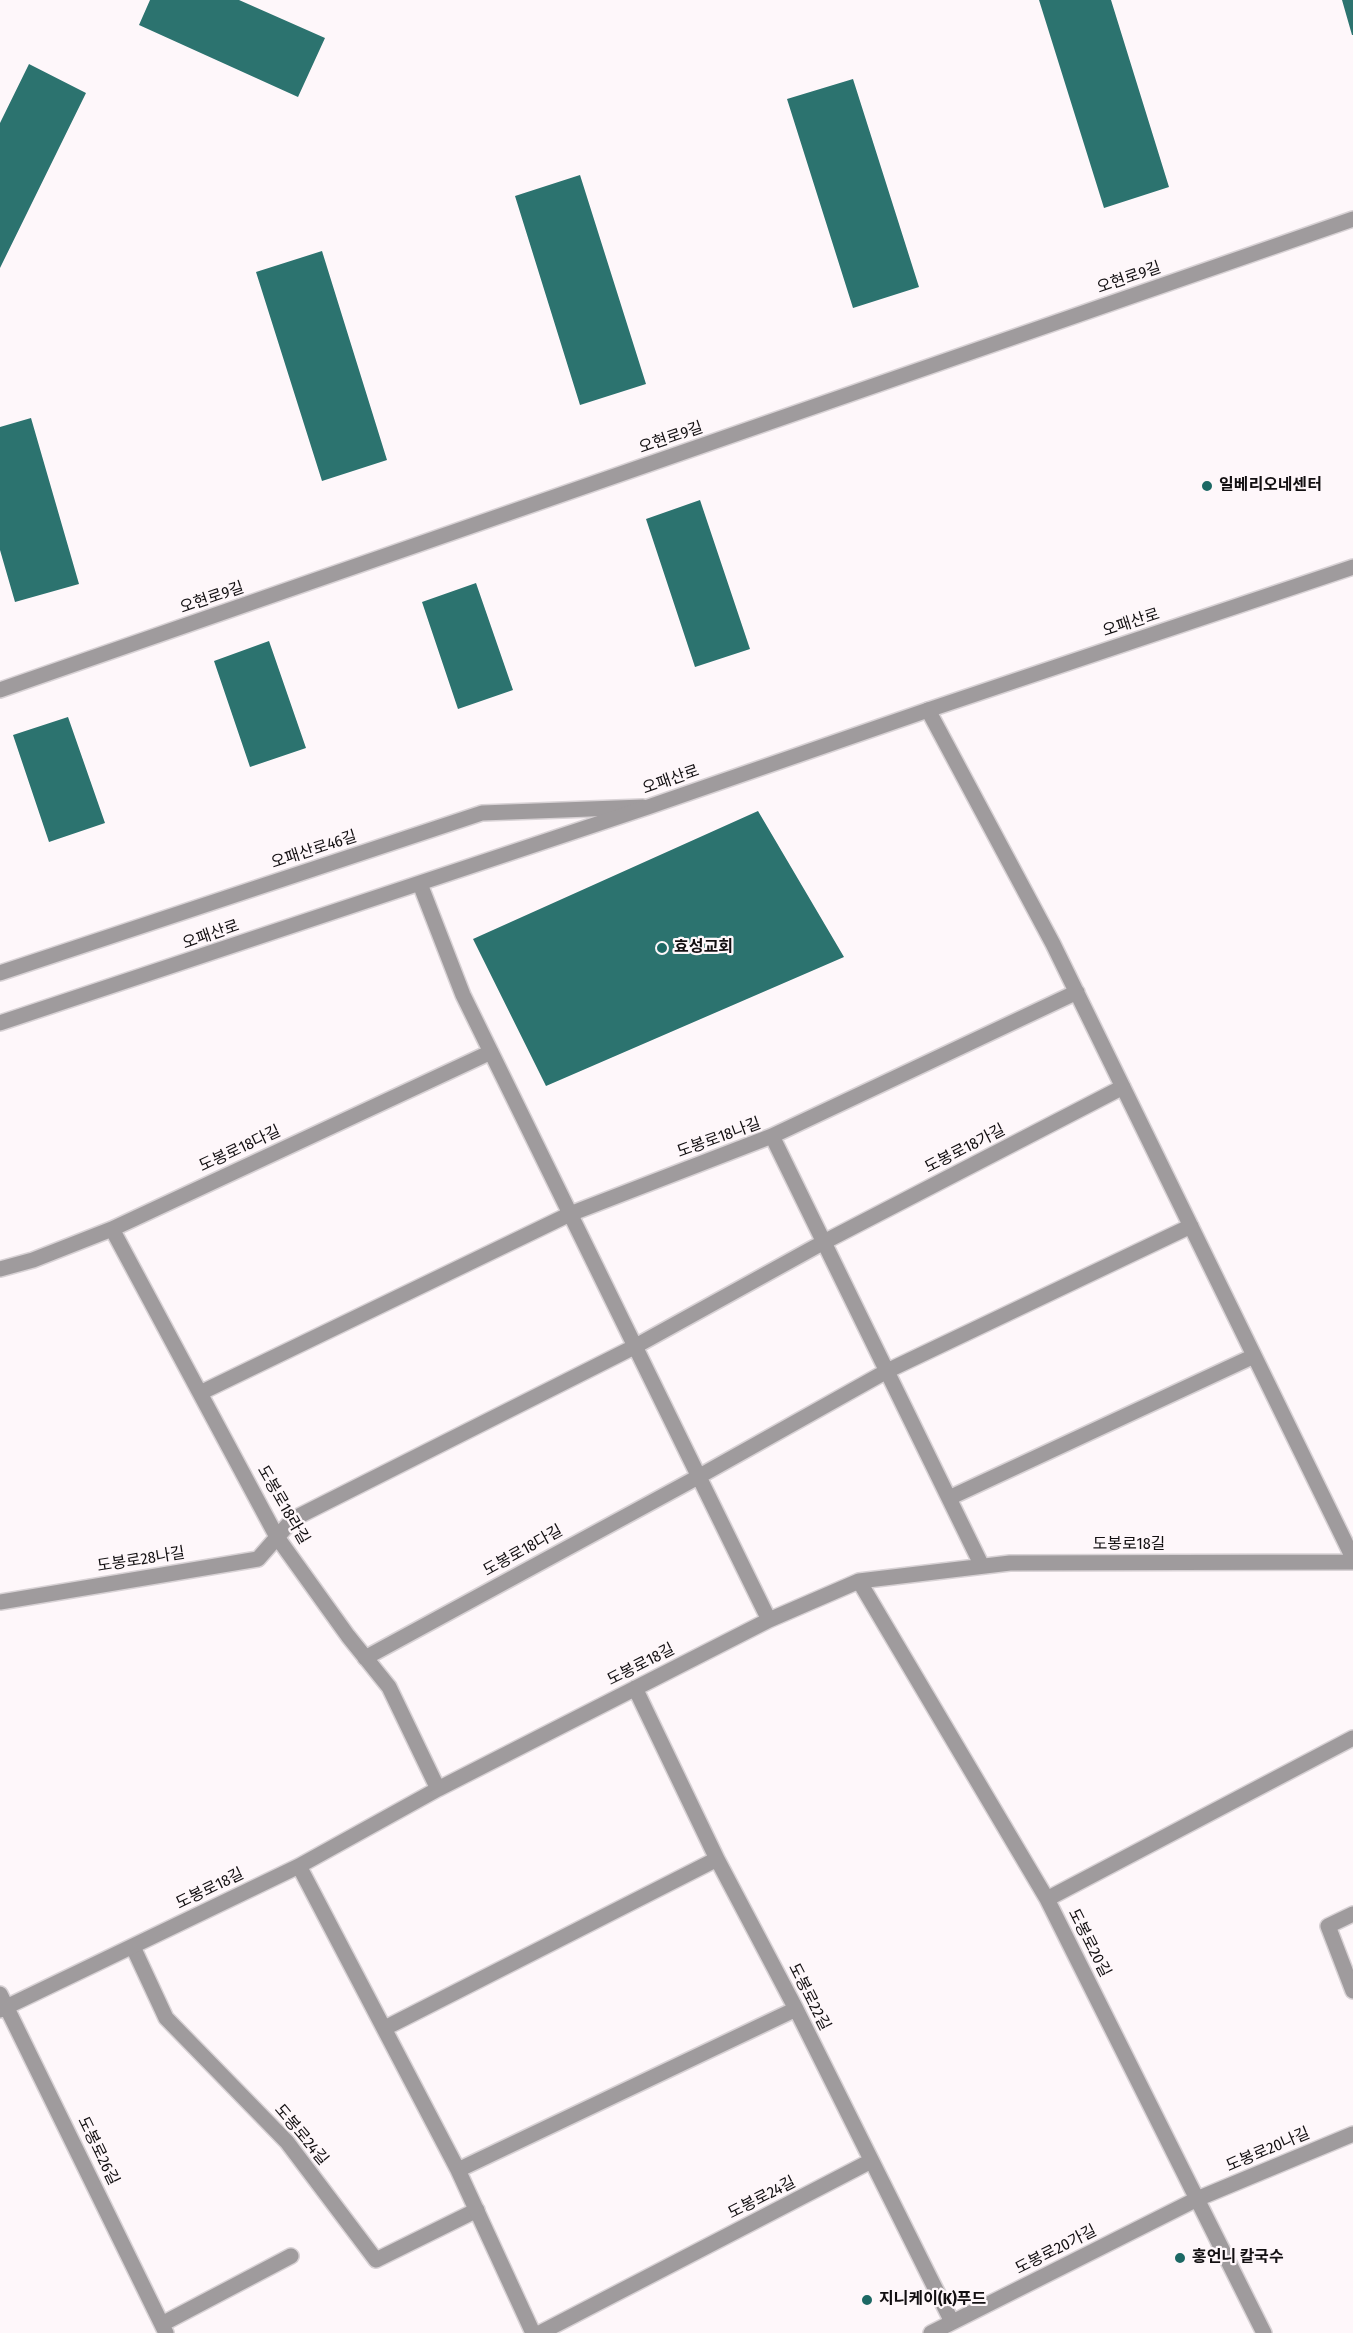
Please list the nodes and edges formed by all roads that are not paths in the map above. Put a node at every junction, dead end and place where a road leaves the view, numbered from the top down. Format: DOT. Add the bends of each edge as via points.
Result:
graph roads {
  1 [pos="1353,219"];
  2 [pos="1353,567"];
  3 [pos="0,690"];
  4 [pos="928,710"];
  5 [pos="648,807"];
  6 [pos="420,884"];
  7 [pos="0,973"];
  8 [pos="1077,992"];
  9 [pos="0,1023"];
  10 [pos="491,1052"];
  11 [pos="1123,1088"];
  12 [pos="772,1136"];
  13 [pos="570,1214"];
  14 [pos="1191,1226"];
  15 [pos="112,1229"];
  16 [pos="824,1242"];
  17 [pos="0,1269"];
  18 [pos="634,1347"];
  19 [pos="1254,1356"];
  20 [pos="887,1371"];
  21 [pos="200,1394"];
  22 [pos="698,1477"];
  23 [pos="949,1498"];
  24 [pos="277,1537"];
  25 [pos="1353,1560"];
  26 [pos="982,1566"];
  27 [pos="859,1581"];
  28 [pos="0,1602"];
  29 [pos="769,1620"];
  30 [pos="365,1658"];
  31 [pos="635,1688"];
  32 [pos="1353,1738"];
  33 [pos="438,1789"];
  34 [pos="717,1859"];
  35 [pos="299,1866"];
  36 [pos="1047,1899"];
  37 [pos="1353,1914"];
  38 [pos="133,1947"];
  39 [pos="1353,1991"];
  40 [pos="2,2004"];
  41 [pos="796,2009"];
  42 [pos="385,2028"];
  43 [pos="1353,2134"];
  44 [pos="872,2162"];
  45 [pos="458,2170"];
  46 [pos="1197,2199"];
  47 [pos="477,2210"];
  48 [pos="291,2256"];
  49 [pos="952,2322"];
  50 [pos="164,2329"];
  51 [pos="533,2333"];
  52 [pos="540,2333"];
  53 [pos="931,2333"];
  54 [pos="1264,2333"];
  1 -- 3 [label="street, 오현로9길"];
  2 -- 4 [label="street, 오패산로"];
  4 -- 5 [label="street, 오패산로"];
  4 -- 8 [label="street"];
  5 -- 6 [label="street, 오패산로"];
  5 -- 7 [label="street, 오패산로46길" via="482,813"];
  6 -- 9 [label="street, 오패산로"];
  6 -- 10 [label="street" via="463,995"];
  8 -- 11 [label="street"];
  8 -- 12 [label="street"];
  10 -- 13 [label="street"];
  10 -- 15 [label="street, 도봉로18다길"];
  11 -- 14 [label="street"];
  11 -- 16 [label="street, 도봉로18가길"];
  12 -- 13 [label="street, 도봉로18나길"];
  12 -- 16 [label="street, 도봉로18나길"];
  13 -- 18 [label="street"];
  13 -- 21 [label="street"];
  14 -- 19 [label="street"];
  14 -- 20 [label="street"];
  15 -- 17 [label="street, 도봉로18다길"];
  15 -- 21 [label="street, 도봉로18라길"];
  16 -- 18 [label="street"];
  16 -- 20 [label="street, 도봉로18나길"];
  18 -- 22 [label="street"];
  18 -- 24 [label="street" via="293,1519"];
  19 -- 23 [label="street"];
  19 -- 25 [label="street"];
  20 -- 22 [label="street"];
  20 -- 23 [label="street, 도봉로18나길"];
  21 -- 24 [label="street, 도봉로18라길"];
  22 -- 29 [label="street"];
  22 -- 30 [label="street, 도봉로18다길"];
  23 -- 26 [label="street, 도봉로18나길"];
  24 -- 28 [label="street, 도봉로28나길" via="258,1559"];
  24 -- 30 [label="street, 도봉로18라길"];
  25 -- 26 [label="street, 도봉로18길"];
  26 -- 27 [label="street, 도봉로18길"];
  27 -- 29 [label="street, 도봉로18길"];
  27 -- 36 [label="street, 도봉로20길"];
  29 -- 31 [label="street, 도봉로18길"];
  30 -- 33 [label="street, 도봉로18라길" via="389,1687"];
  31 -- 33 [label="street, 도봉로18길"];
  31 -- 34 [label="street, 도봉로22길"];
  32 -- 36 [label="street"];
  33 -- 35 [label="street, 도봉로18길"];
  34 -- 41 [label="street, 도봉로22길"];
  34 -- 42 [label="street"];
  35 -- 38 [label="street, 도봉로18길"];
  35 -- 42 [label="street"];
  36 -- 46 [label="street, 도봉로20길"];
  37 -- 39 [label="street" via="1328,1926"];
  38 -- 40 [label="street, 도봉로18길"];
  38 -- 47 [label="street, 도봉로24길" via="165,2018 287,2142 376,2260"];
  40 -- 50 [label="street, 도봉로26길"];
  41 -- 44 [label="street, 도봉로22길"];
  41 -- 45 [label="street"];
  42 -- 45 [label="street"];
  43 -- 46 [label="street, 도봉로20나길"];
  44 -- 49 [label="street, 도봉로22길"];
  44 -- 52 [label="street, 도봉로24길"];
  45 -- 47 [label="street"];
  46 -- 49 [label="street, 도봉로20가길"];
  46 -- 54 [label="street, 도봉로20길"];
  47 -- 51 [label="street"];
  48 -- 50 [label="street, 도봉로26길"];
  49 -- 53 [label="street, 도봉로20가길"];
}
